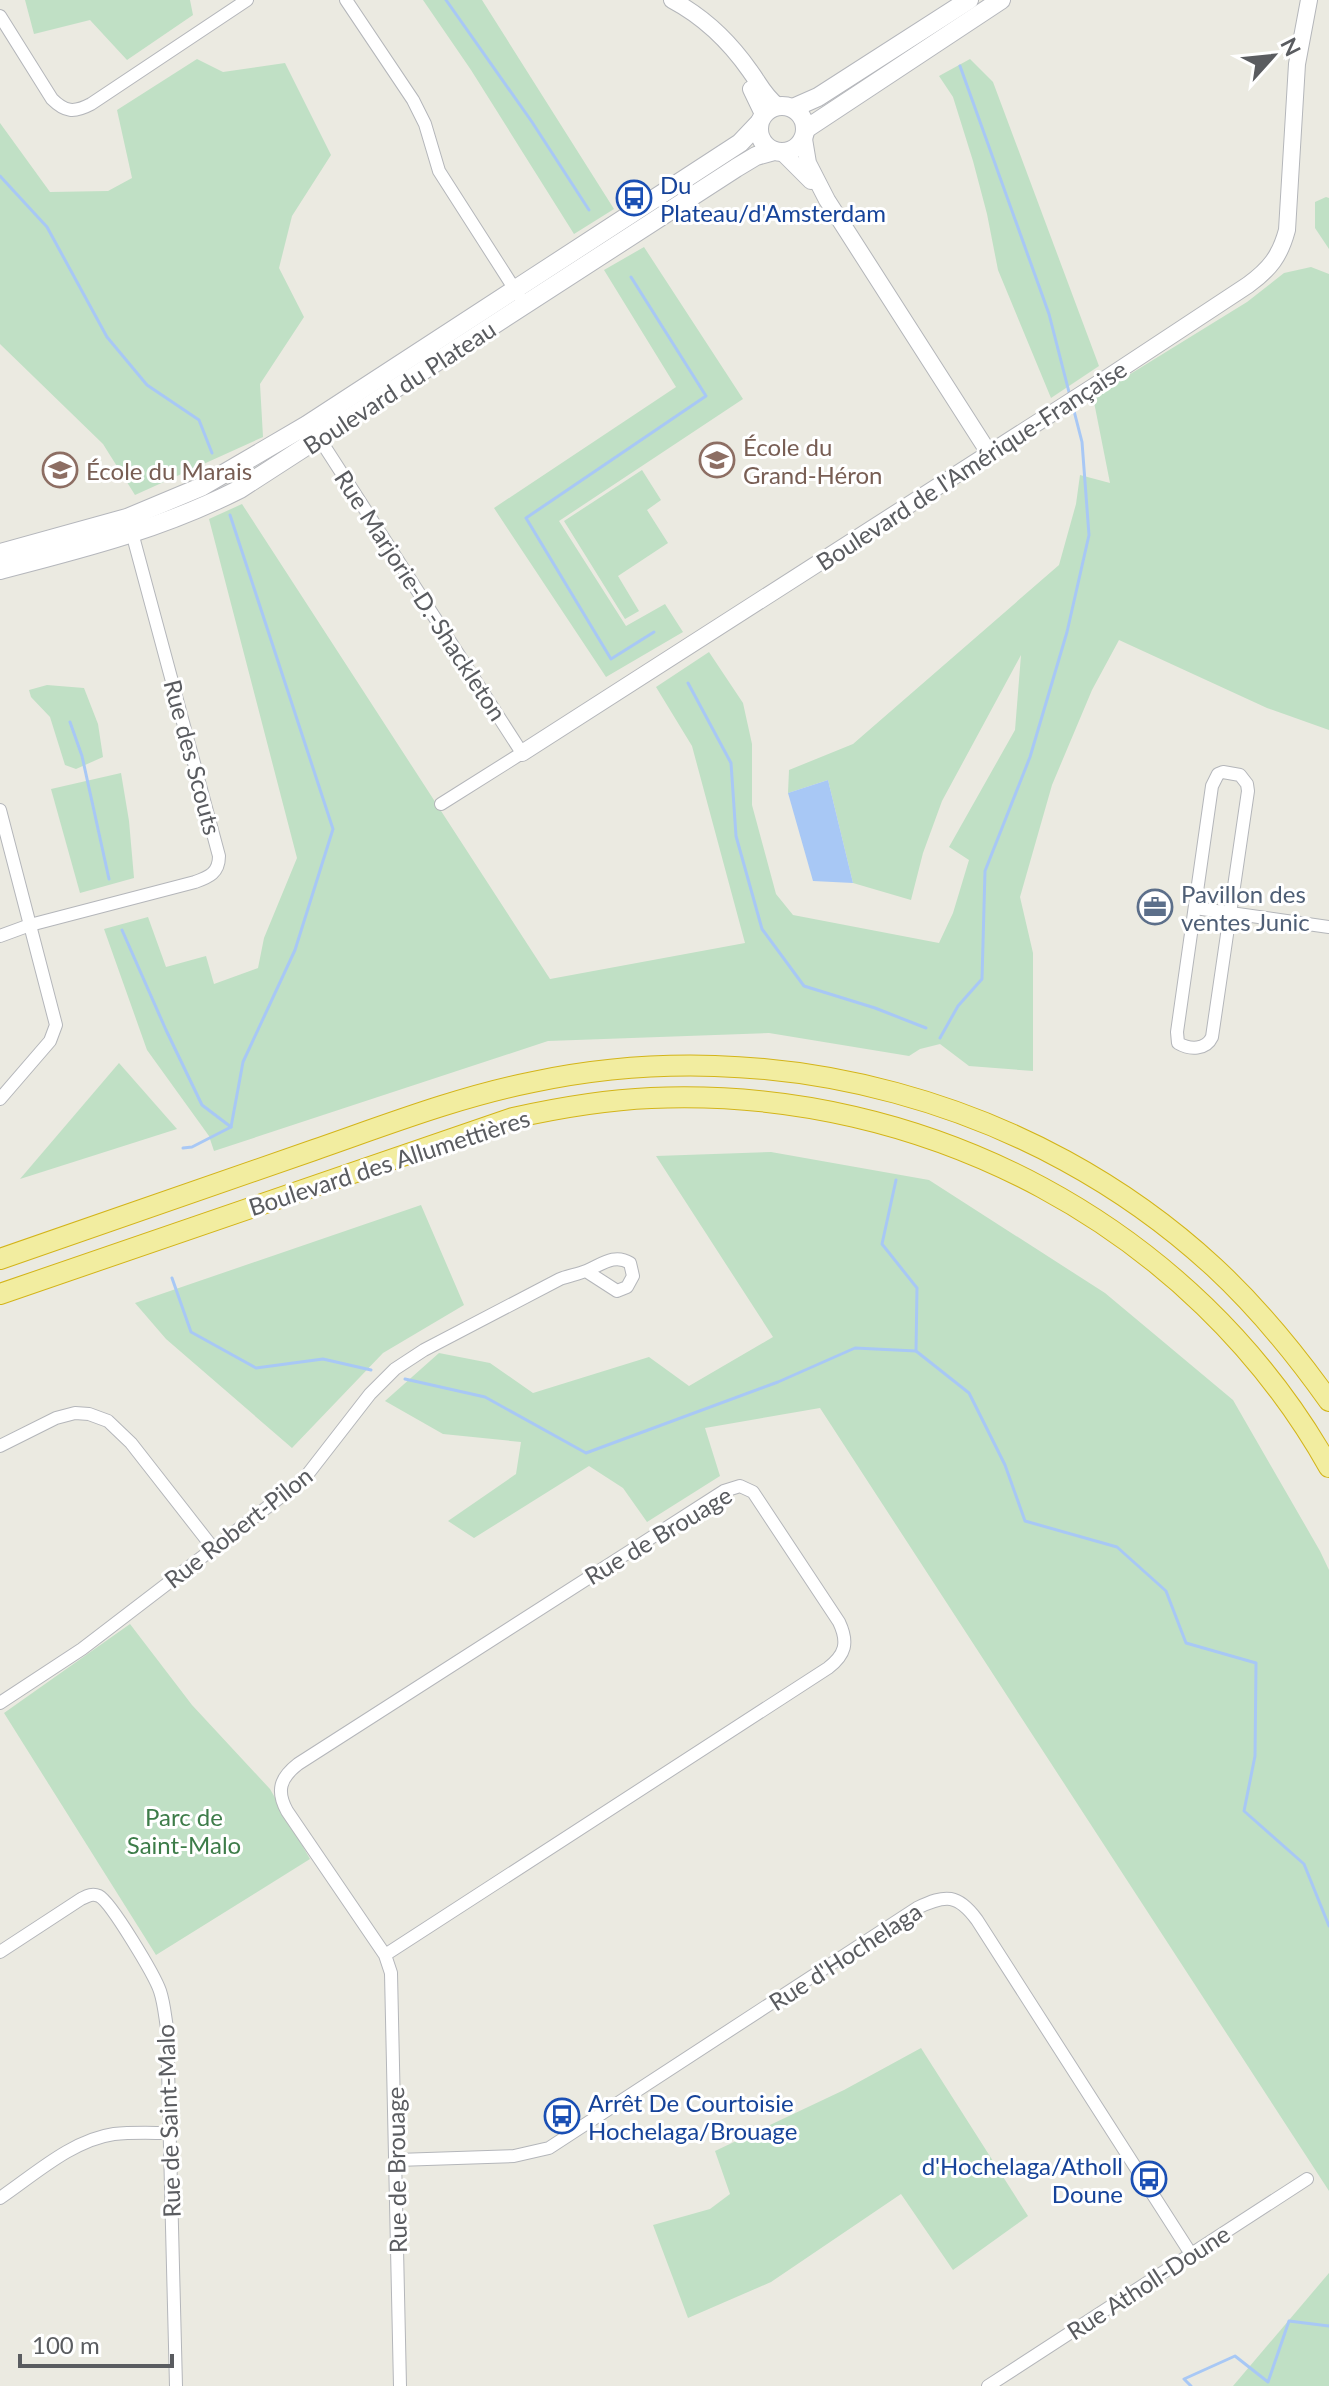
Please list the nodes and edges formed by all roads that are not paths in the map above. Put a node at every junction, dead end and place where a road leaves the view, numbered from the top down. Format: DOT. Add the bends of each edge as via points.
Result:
graph roads {
  1 [pos="247,0"];
  2 [pos="346,0"];
  3 [pos="672,0"];
  4 [pos="969,0"];
  5 [pos="1001,0"];
  6 [pos="1309,1"];
  7 [pos="0,16"];
  8 [pos="773,113"];
  9 [pos="805,134"];
  10 [pos="779,152"];
  11 [pos="827,200"];
  12 [pos="515,288"];
  13 [pos="525,305"];
  14 [pos="319,438"];
  15 [pos="989,453"];
  16 [pos="130,527"];
  17 [pos="0,553"];
  18 [pos="0,570"];
  19 [pos="522,753"];
  20 [pos="441,804"];
  21 [pos="0,810"];
  22 [pos="1195,908"];
  23 [pos="1230,914"];
  24 [pos="30,925"];
  25 [pos="1329,927"];
  26 [pos="0,936"];
  27 [pos="0,1099"];
  28 [pos="0,1259"];
  29 [pos="586,1271"];
  30 [pos="0,1294"];
  31 [pos="1329,1401"];
  32 [pos="0,1446"];
  33 [pos="1329,1467"];
  34 [pos="213,1548"];
  35 [pos="0,1703"];
  36 [pos="0,1952"];
  37 [pos="385,1955"];
  38 [pos="170,2133"];
  39 [pos="397,2160"];
  40 [pos="1307,2179"];
  41 [pos="0,2198"];
  42 [pos="1191,2254"];
  43 [pos="176,2386"];
  44 [pos="400,2386"];
  45 [pos="988,2386"];
  1 -- 7 [label="street" via="91,104 69,111 52,99"];
  2 -- 12 [label="street" via="413,100 439,171"];
  3 -- 8 [label="street" via="711,25 747,67"];
  4 -- 8 [label="main road, Boulevard du Plateau" via="818,97"];
  5 -- 9 [label="main road"];
  6 -- 15 [label="street, Boulevard de l'Amérique-Française" via="1297,64 1287,230 1275,262 1224,301"];
  8 -- 9 [label="main road" via="800,113"];
  8 -- 10 [label="main road" via="761,140"];
  8 -- 12 [label="main road, Boulevard du Plateau" via="740,143"];
  9 -- 10 [label="main road" via="791,151"];
  9 -- 11 [label="street" via="808,163"];
  10 -- 11 [label="street" via="801,168"];
  10 -- 13 [label="main road, Boulevard du Plateau" via="756,156 736,168"];
  11 -- 15 [label="street"];
  12 -- 13 [label="street"];
  12 -- 16 [label="main road, Boulevard du Plateau" via="307,425"];
  13 -- 14 [label="main road, Boulevard du Plateau"];
  14 -- 16 [label="main road, Boulevard du Plateau" via="240,489 187,515"];
  14 -- 19 [label="street, Rue Marjorie-D.-Shackleton"];
  15 -- 19 [label="street, Boulevard de l'Amérique-Française"];
  16 -- 17 [label="main road, Boulevard du Plateau"];
  16 -- 18 [label="main road, Boulevard du Plateau"];
  16 -- 24 [label="street, Rue des Scouts" via="218,867 195,882"];
  19 -- 20 [label="street, Boulevard de l'Amérique-Française"];
  21 -- 24 [label="street"];
  22 -- 23 [label="street"];
  22 -- 23 [label="street" via="1177,1032 1182,1045 1200,1048 1212,1037"];
  22 -- 23 [label="street" via="1212,786 1223,772 1240,775 1248,791"];
  23 -- 25 [label="street"];
  24 -- 26 [label="street, Rue des Scouts"];
  24 -- 27 [label="street" via="55,1031"];
  28 -- 31 [label="highway, Boulevard des Allumettières" via="431,1110 531,1082 640,1067 768,1069 870,1086 950,1109 997,1127 1097,1180 1215,1268 1274,1329"];
  29 -- 34 [label="street, Rue Robert-Pilon" via="560,1279 395,1369 304,1479"];
  30 -- 33 [label="highway, Boulevard des Allumettières" via="513,1118 654,1098 778,1104 889,1125 942,1142 1027,1178 1102,1223 1178,1282 1240,1343 1296,1413"];
  32 -- 34 [label="street" via="75,1413 108,1421"];
  34 -- 35 [label="street, Rue Robert-Pilon" via="82,1649"];
  36 -- 38 [label="street, Rue de Saint-Malo" via="81,1899 90,1895 106,1902 159,1990 167,2028"];
  37 -- 37 [label="street, Rue de Brouage" via="287,1811 279,1793 285,1776 724,1491 740,1486 753,1492 839,1622 843,1654"];
  37 -- 39 [label="street, Rue de Brouage" via="394,2010"];
  38 -- 41 [label="street" via="99,2137"];
  38 -- 43 [label="street, Rue de Saint-Malo"];
  39 -- 42 [label="street, Rue d'Hochelaga" via="514,2156 549,2148 917,1908 945,1897 959,1901 977,1920"];
  39 -- 44 [label="street, Rue de Brouage"];
  40 -- 42 [label="street, Rue Atholl-Doune"];
  42 -- 45 [label="street, Rue Atholl-Doune"];
}
